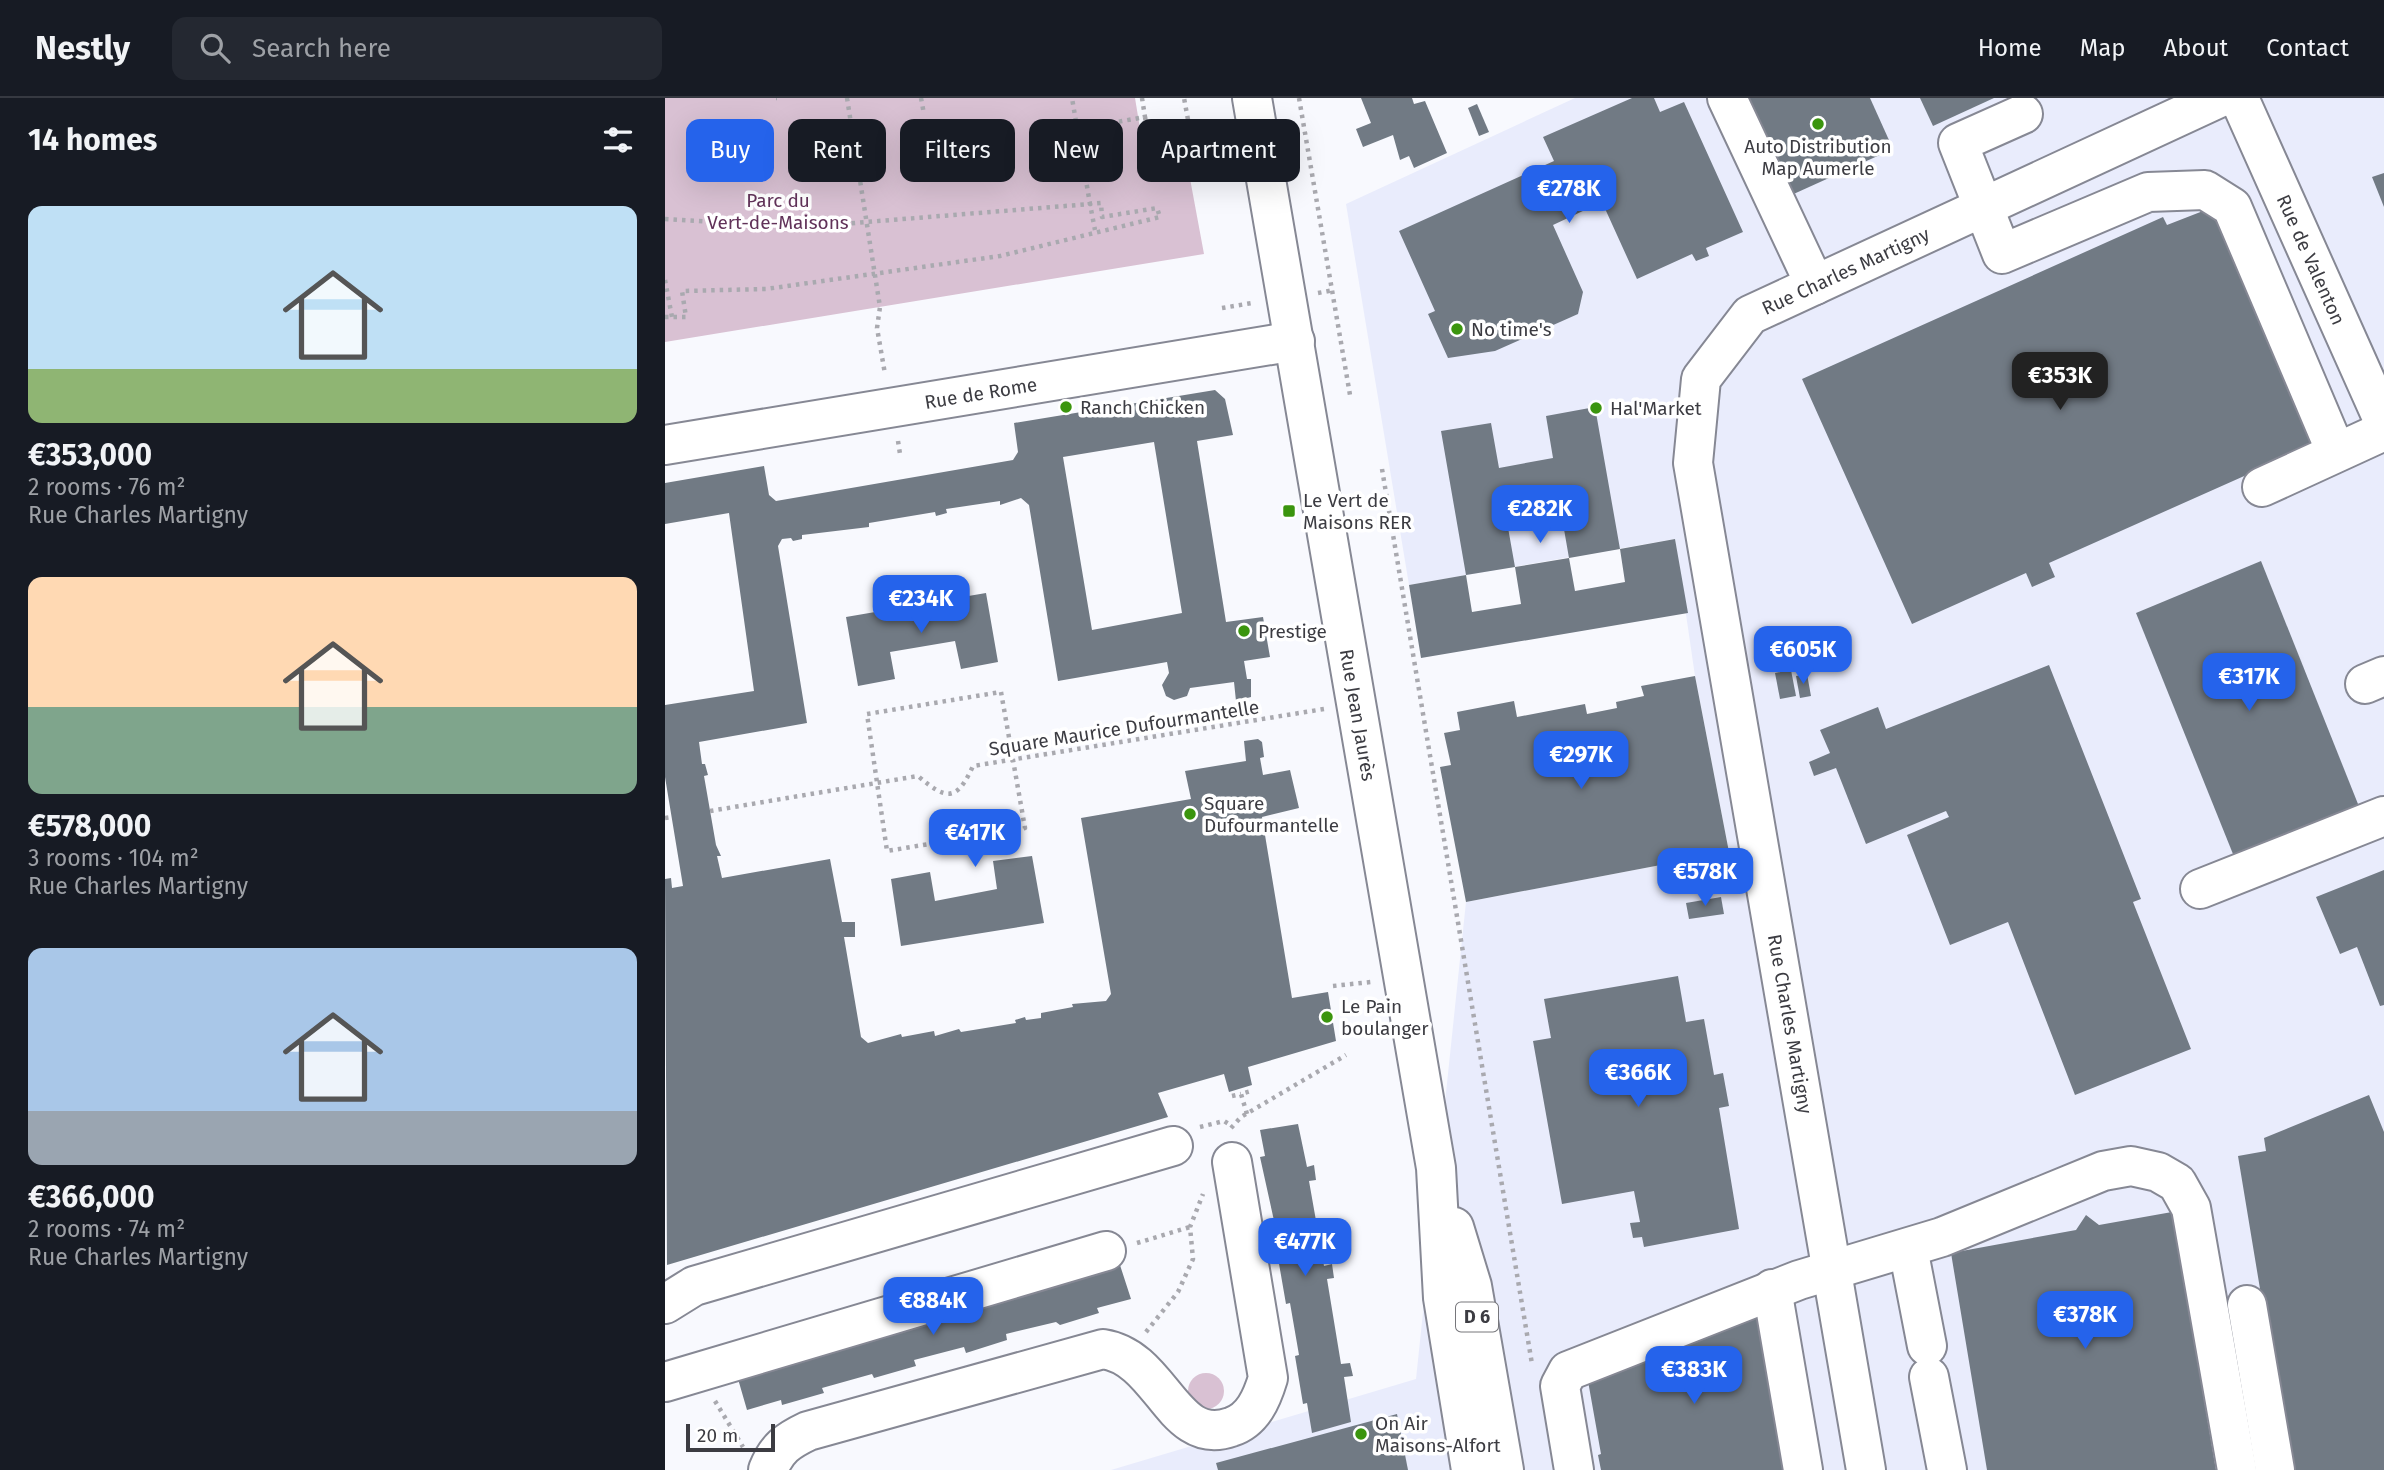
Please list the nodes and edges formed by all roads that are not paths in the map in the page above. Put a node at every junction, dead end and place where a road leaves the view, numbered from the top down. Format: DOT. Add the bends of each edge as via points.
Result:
graph roads {
  1 [pos="1252,98"];
  2 [pos="1727,98"];
  3 [pos="2219,98"];
  4 [pos="2239,98"];
  5 [pos="2023,114"];
  6 [pos="1982,208"];
  7 [pos="1815,285"];
  8 [pos="1295,341"];
  9 [pos="2384,422"];
  10 [pos="2384,431"];
  11 [pos="665,445"];
  12 [pos="2336,452"];
  13 [pos="2262,487"];
  14 [pos="2384,816"];
  15 [pos="2200,889"];
  16 [pos="1173,1146"];
  17 [pos="1232,1162"];
  18 [pos="1436,1168"];
  19 [pos="1909,1248"];
  20 [pos="1105,1252"];
  21 [pos="1832,1271"];
  22 [pos="1772,1290"];
  23 [pos="665,1304"];
  24 [pos="2246,1305"];
  25 [pos="665,1382"];
  26 [pos="769,1466"];
  27 [pos="1471,1470"];
  28 [pos="1504,1470"];
  29 [pos="1574,1470"];
  30 [pos="1803,1470"];
  31 [pos="1866,1470"];
  32 [pos="1947,1470"];
  33 [pos="2237,1470"];
  34 [pos="2275,1470"];
  1 -- 8 [label="street, Rue Jean Jaurès / D 6"];
  2 -- 7 [label="street"];
  3 -- 6 [label="street, Rue Charles Martigny"];
  4 -- 9 [label="street, Rue de Valenton"];
  5 -- 6 [label="street" via="1958,143"];
  6 -- 7 [label="street, Rue Charles Martigny"];
  6 -- 12 [label="street" via="2003,254 2148,192 2205,190 2232,207"];
  7 -- 21 [label="street, Rue Charles Martigny" via="1750,315 1701,379 1693,463"];
  8 -- 11 [label="street, Rue de Rome"];
  8 -- 18 [label="street, Rue Jean Jaurès / D 6"];
  10 -- 12 [label="street"];
  12 -- 13 [label="street"];
  14 -- 15 [label="street"];
  16 -- 23 [label="street" via="694,1286"];
  17 -- 26 [label="street" via="1268,1378 1261,1400 1241,1424 1216,1432 1193,1425 1144,1369 1127,1355 1103,1349 808,1431 786,1441"];
  18 -- 27 [label="street, Rue Jean Jaurès / D 6" via="1443,1298"];
  18 -- 28 [label="street, Rue Jean Jaurès / D 6" via="1472,1286"];
  19 -- 21 [label="street"];
  19 -- 32 [label="street"];
  19 -- 33 [label="street" via="2103,1171 2131,1166 2158,1172 2177,1183 2191,1208"];
  20 -- 25 [label="street"];
  21 -- 22 [label="street"];
  21 -- 31 [label="street, Rue Charles Martigny"];
  22 -- 29 [label="street" via="1568,1371 1560,1386"];
  22 -- 30 [label="street"];
  24 -- 34 [label="street"];
}
